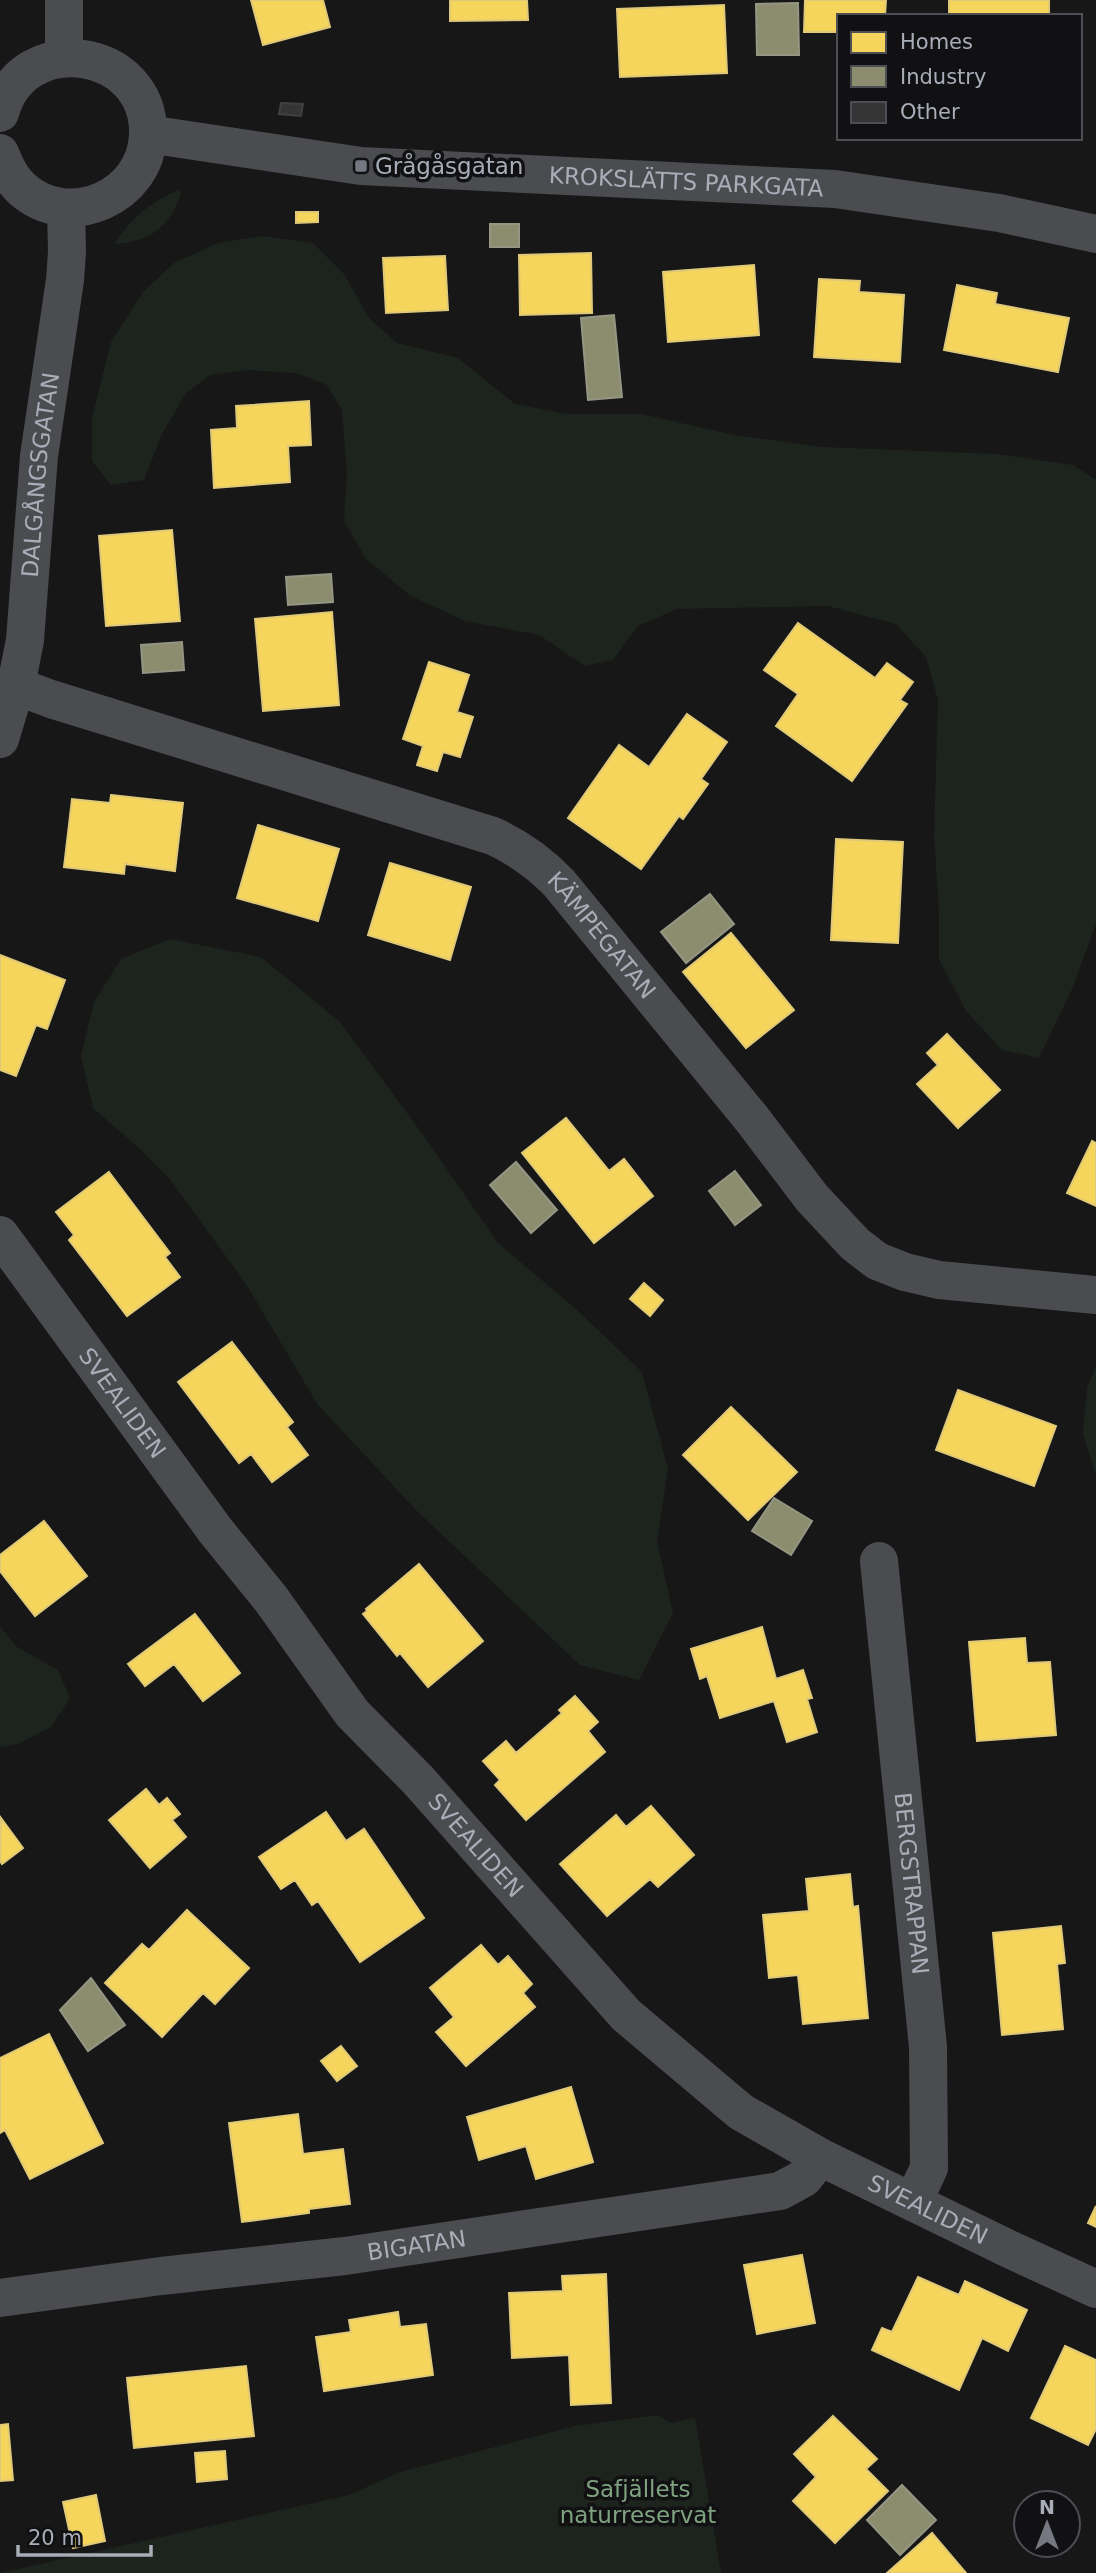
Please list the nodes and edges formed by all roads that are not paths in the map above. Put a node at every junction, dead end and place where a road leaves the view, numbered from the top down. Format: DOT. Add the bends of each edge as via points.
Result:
graph roads {
  1 [pos="64,0"];
  2 [pos="64,58"];
  3 [pos="0,113"];
  4 [pos="148,134"];
  5 [pos="0,153"];
  6 [pos="66,208"];
  7 [pos="1096,234"];
  8 [pos="16,685"];
  9 [pos="0,739"];
  10 [pos="0,1235"];
  11 [pos="1096,1295"];
  12 [pos="879,1561"];
  13 [pos="820,2157"];
  14 [pos="913,2202"];
  15 [pos="1096,2288"];
  16 [pos="0,2298"];
  1 -- 2 [label="street"];
  2 -- 3 [label="street" via="26,72 12,87"];
  2 -- 4 [label="street" via="106,64 124,77 146,113"];
  4 -- 6 [label="street" via="145,154 123,189 96,203"];
  4 -- 7 [label="street, KROKSLÄTTS PARKGATA" via="361,166 835,189 999,213"];
  5 -- 6 [label="street" via="22,189 43,202"];
  6 -- 8 [label="street, DALGÅNGSGATAN" via="65,280 39,456 25,640"];
  8 -- 9 [label="street, DALGÅNGSGATAN"];
  8 -- 11 [label="street, KÄMPEGATAN" via="493,835 517,847 559,883 812,1198 866,1253 905,1272 939,1280"];
  10 -- 13 [label="street, SVEALIDEN" via="352,1713 418,1780 626,2015 741,2112"];
  12 -- 14 [label="street, BERGSTRAPPAN" via="928,2047 929,2168"];
  13 -- 14 [label="street, SVEALIDEN"];
  13 -- 16 [label="street, BIGATAN" via="804,2178 780,2191 345,2256"];
  14 -- 15 [label="street, SVEALIDEN"];
}
